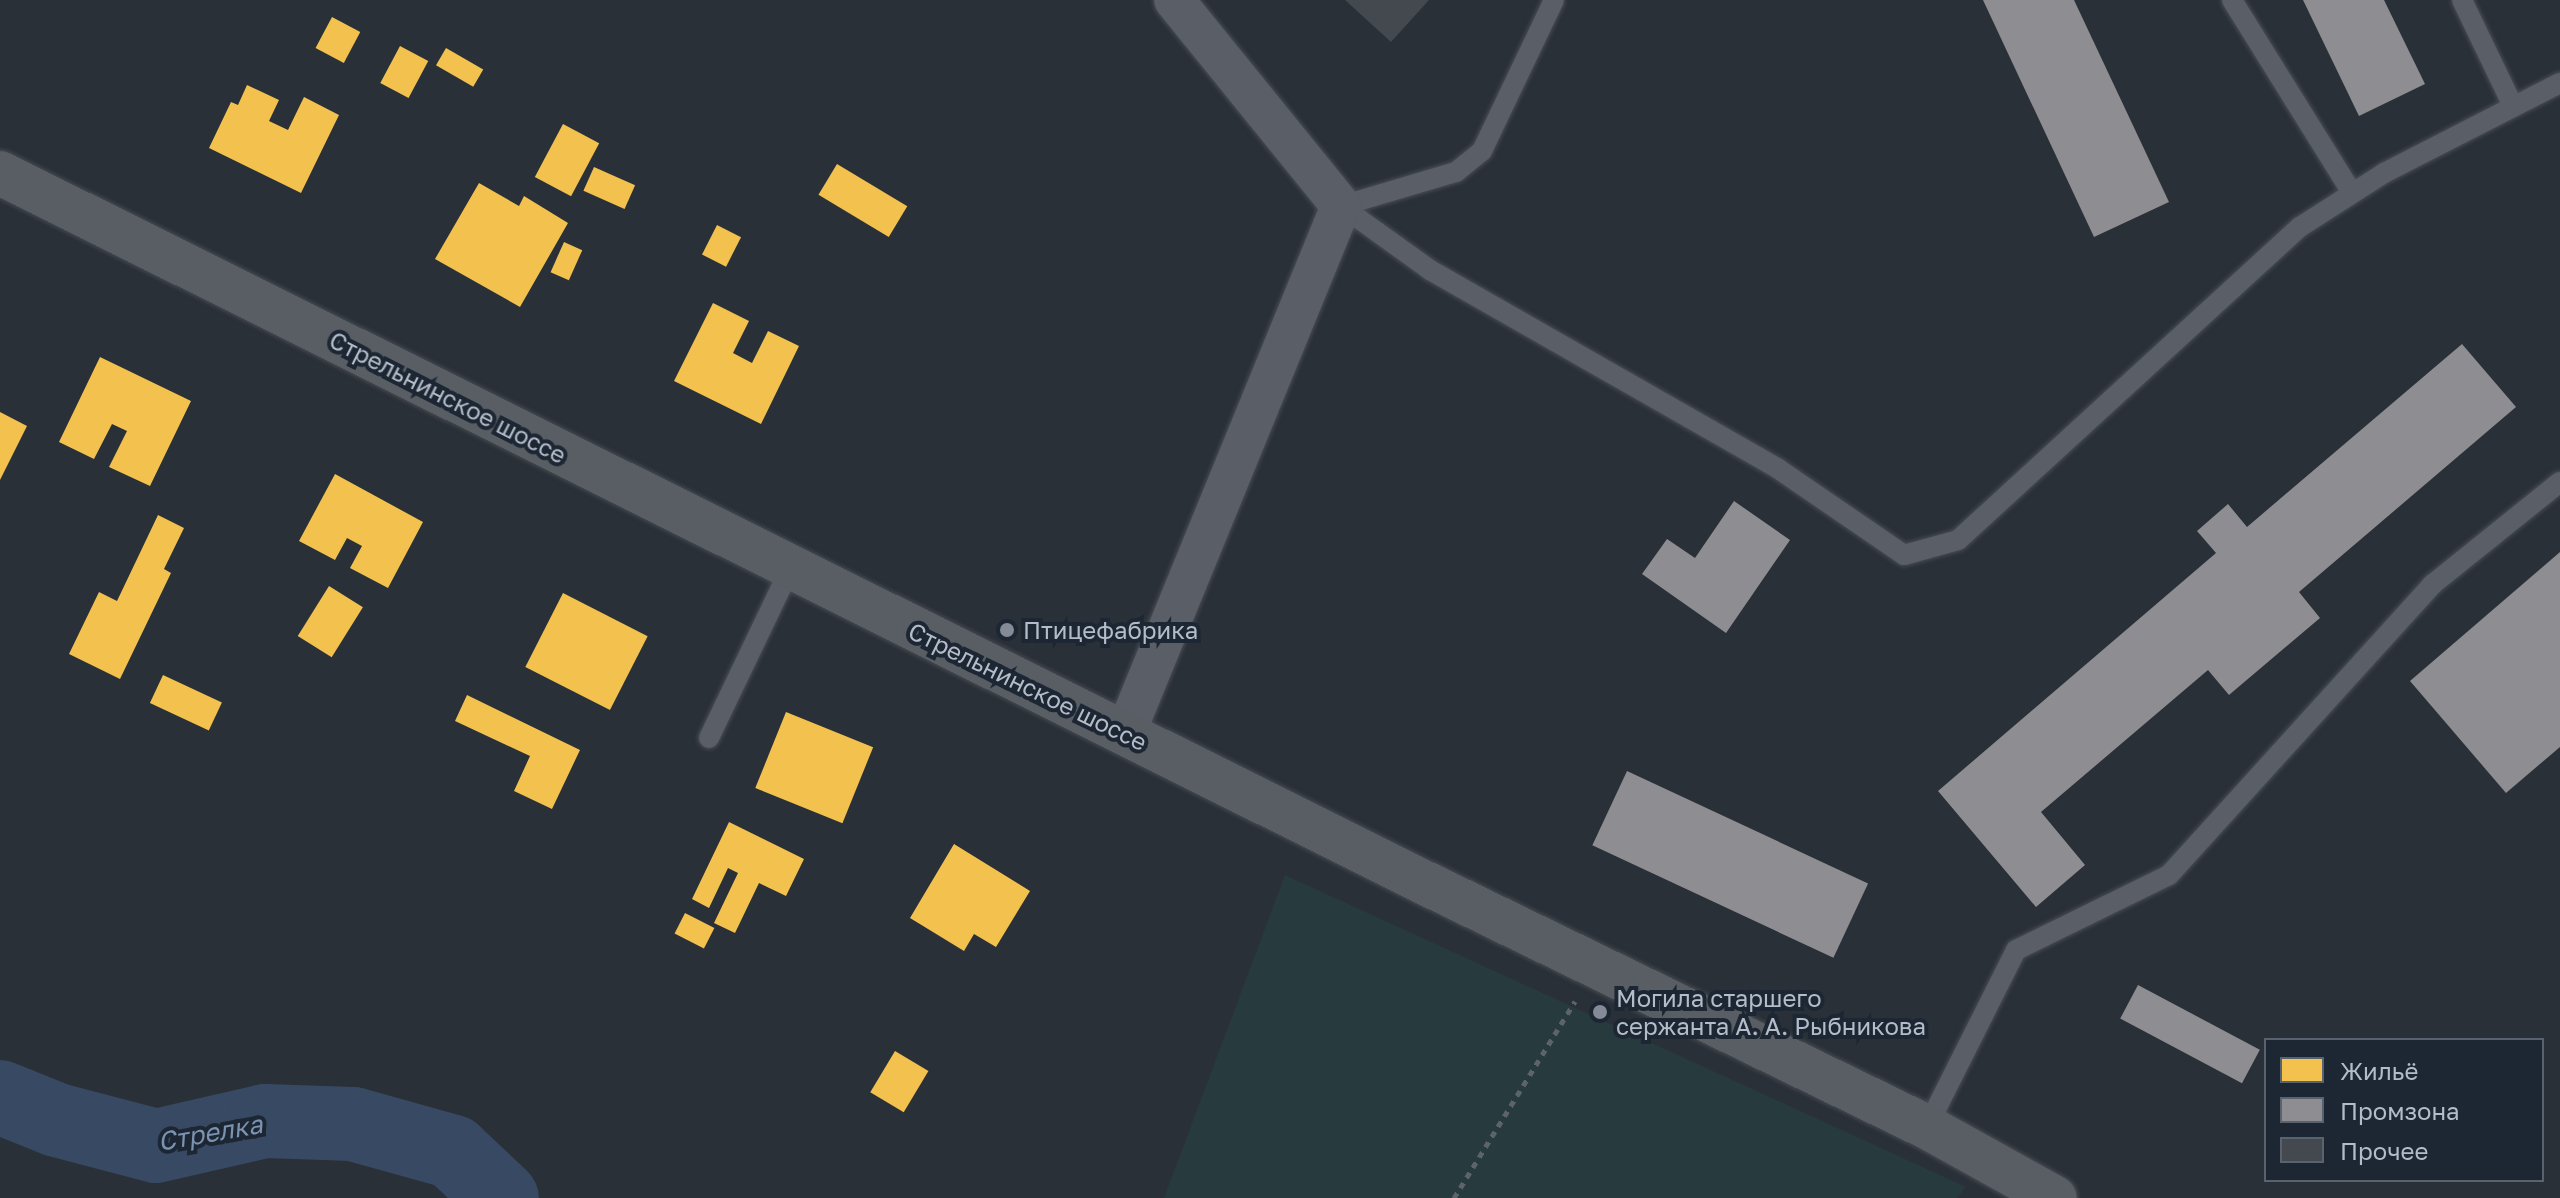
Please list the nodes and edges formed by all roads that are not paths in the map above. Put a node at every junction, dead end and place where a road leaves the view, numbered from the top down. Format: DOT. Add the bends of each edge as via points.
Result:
graph roads {
  1 [pos="1174,0"];
  2 [pos="1554,0"];
  3 [pos="2232,0"];
  4 [pos="2462,0"];
  5 [pos="2560,83"];
  6 [pos="2512,104"];
  7 [pos="0,173"];
  8 [pos="2352,193"];
  9 [pos="1341,206"];
  10 [pos="2560,482"];
  11 [pos="791,567"];
  12 [pos="1125,734"];
  13 [pos="709,738"];
  14 [pos="1927,1127"];
  15 [pos="2031,1193"];
  1 -- 9 [label="street"];
  2 -- 9 [label="lane" via="1482,151 1456,172"];
  3 -- 8 [label="lane"];
  4 -- 6 [label="lane"];
  5 -- 6 [label="lane"];
  6 -- 8 [label="lane"];
  7 -- 11 [label="main road, Стрельнинское шоссе"];
  8 -- 9 [label="lane" via="2300,227 1958,540 1904,555 1777,468 1430,270"];
  9 -- 12 [label="street"];
  10 -- 14 [label="lane" via="2433,584 2169,875 2016,950"];
  11 -- 12 [label="main road, Стрельнинское шоссе"];
  11 -- 13 [label="lane"];
  12 -- 14 [label="main road, Стрельнинское шоссе"];
  14 -- 15 [label="main road, Стрельнинское шоссе"];
}
